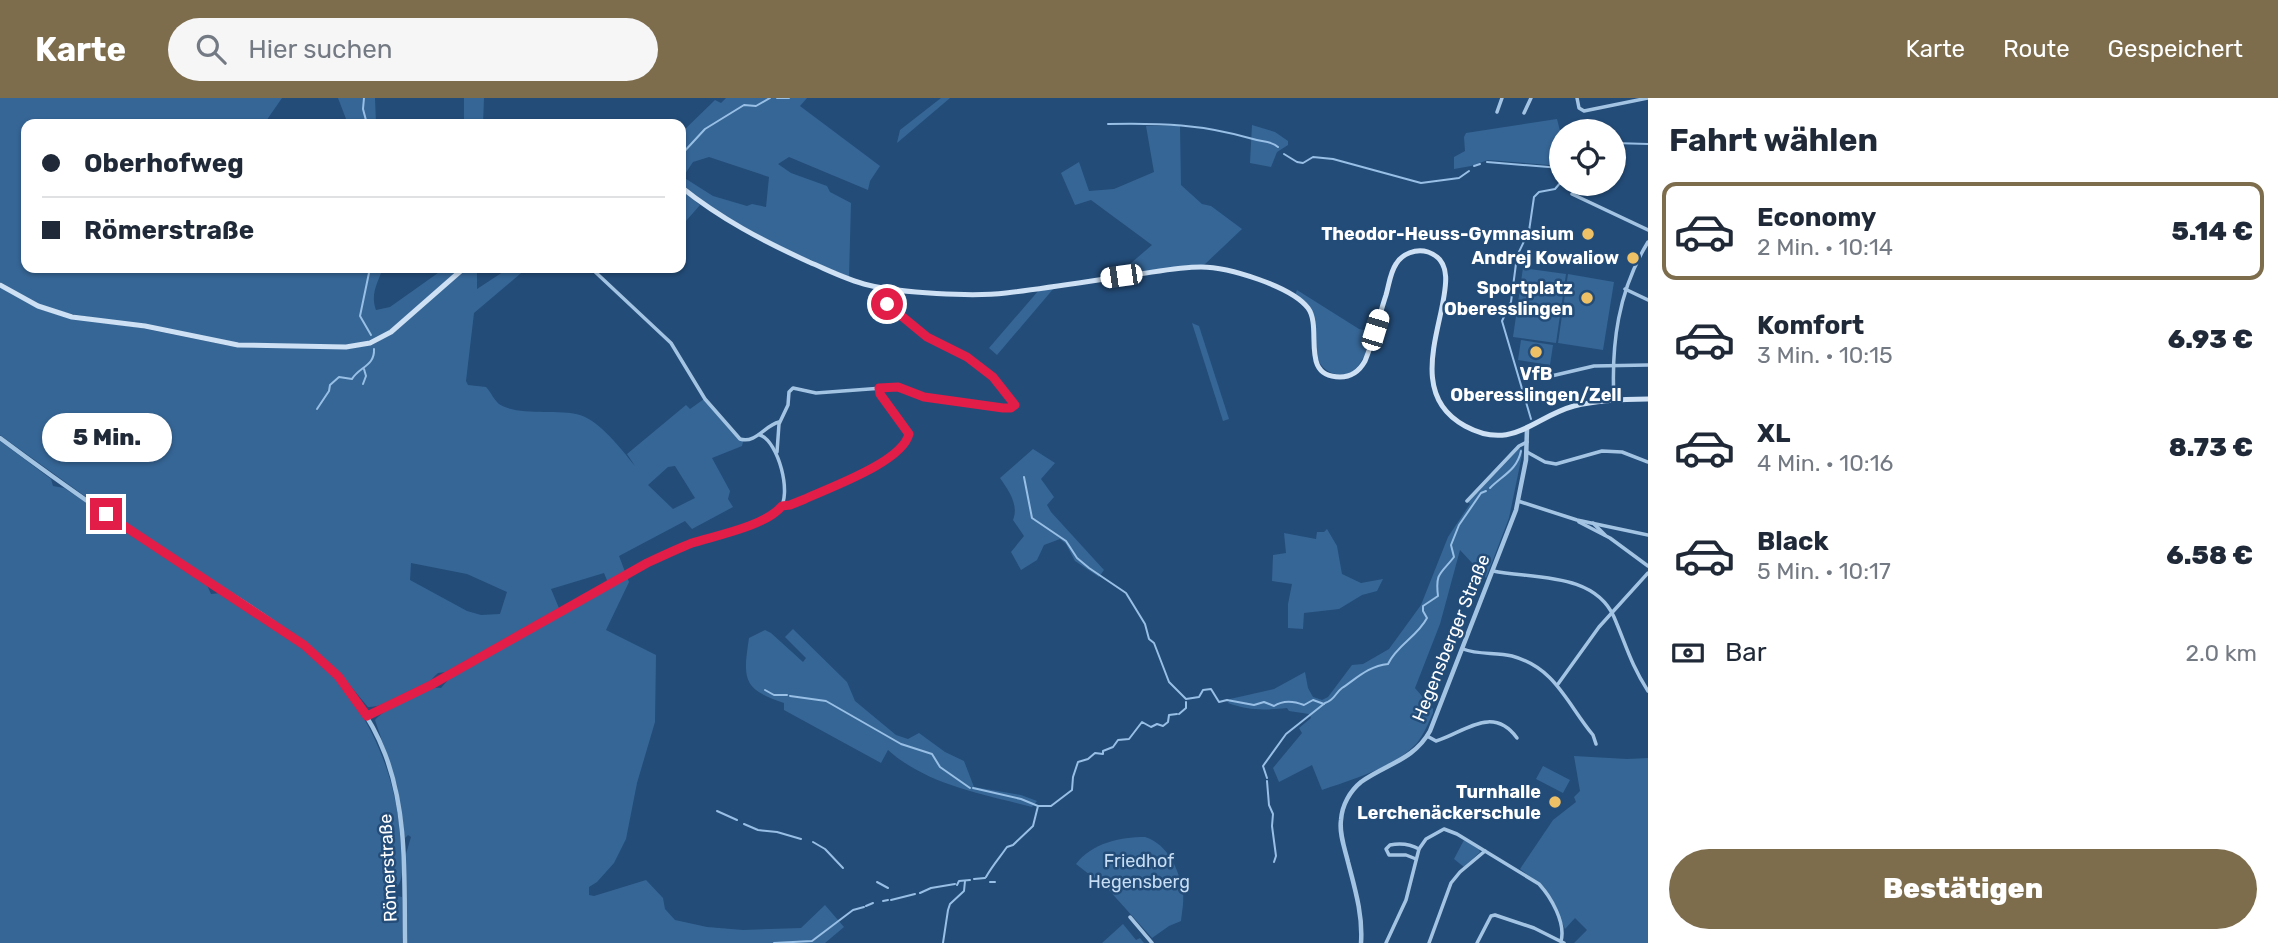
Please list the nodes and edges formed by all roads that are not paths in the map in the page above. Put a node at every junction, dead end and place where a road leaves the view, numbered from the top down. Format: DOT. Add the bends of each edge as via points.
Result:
graph roads {
  1 [pos="1502,98"];
  2 [pos="1531,98"];
  3 [pos="1577,98"];
  4 [pos="1631,99"];
  5 [pos="1648,99"];
  6 [pos="1497,112"];
  7 [pos="1524,113"];
  8 [pos="686,191"];
  9 [pos="1576,196"];
  10 [pos="1648,230"];
  11 [pos="1648,242"];
  12 [pos="458,273"];
  13 [pos="596,273"];
  14 [pos="0,285"];
  15 [pos="883,288"];
  16 [pos="1625,289"];
  17 [pos="1648,300"];
  18 [pos="1648,365"];
  19 [pos="1614,366"];
  20 [pos="1548,376"];
  21 [pos="879,388"];
  22 [pos="1648,399"];
  23 [pos="1614,401"];
  24 [pos="779,422"];
  25 [pos="1527,429"];
  26 [pos="760,435"];
  27 [pos="0,438"];
  28 [pos="1527,442"];
  29 [pos="1527,452"];
  30 [pos="777,454"];
  31 [pos="1648,462"];
  32 [pos="1467,501"];
  33 [pos="1518,502"];
  34 [pos="782,506"];
  35 [pos="1577,520"];
  36 [pos="1593,523"];
  37 [pos="1648,536"];
  38 [pos="1609,538"];
  39 [pos="1648,566"];
  40 [pos="1493,570"];
  41 [pos="1648,573"];
  42 [pos="1612,613"];
  43 [pos="1463,649"];
  44 [pos="1558,684"];
  45 [pos="1648,691"];
  46 [pos="367,716"];
  47 [pos="1427,736"];
  48 [pos="1517,738"];
  49 [pos="1596,744"];
  50 [pos="1419,849"];
  51 [pos="1485,850"];
  52 [pos="1417,859"];
  53 [pos="1130,917"];
  54 [pos="1563,942"];
  55 [pos="405,943"];
  56 [pos="1152,943"];
  57 [pos="1361,943"];
  58 [pos="1385,943"];
  59 [pos="1429,943"];
  60 [pos="1477,943"];
  1 -- 6 [label="street"];
  2 -- 7 [label="street"];
  3 -- 4 [label="street" via="1581,110"];
  4 -- 5 [label="street"];
  8 -- 15 [label="main road" via="758,237 844,277"];
  9 -- 10 [label="street"];
  11 -- 16 [label="street"];
  12 -- 14 [label="main road" via="399,326 374,341 346,347 221,343 61,314"];
  13 -- 26 [label="street" via="671,343 705,399 744,441"];
  15 -- 21 [label="street" via="883,300 894,310 927,337 967,357 990,375 1015,405 1003,408 924,397 898,387"];
  15 -- 25 [label="main road" via="1002,293 1184,268 1227,270 1259,280 1307,307 1313,322 1315,360 1323,371 1340,377 1354,373 1365,361 1396,264 1410,253 1426,251 1439,259 1446,276 1431,364 1438,401 1457,421 1476,431 1504,434"];
  16 -- 17 [label="street"];
  16 -- 19 [label="street"];
  18 -- 19 [label="street"];
  19 -- 20 [label="street"];
  19 -- 23 [label="street"];
  21 -- 24 [label="street" via="813,393 793,388"];
  21 -- 34 [label="street" via="908,433 906,441 893,456 873,467"];
  22 -- 23 [label="main road"];
  23 -- 25 [label="main road" via="1564,410"];
  24 -- 26 [label="street"];
  24 -- 30 [label="street"];
  25 -- 28 [label="street, Hegensberger Straße"];
  26 -- 30 [label="street"];
  27 -- 46 [label="street, Römerstraße" via="123,526 296,639 330,668"];
  28 -- 29 [label="street, Hegensberger Straße"];
  28 -- 32 [label="street"];
  29 -- 31 [label="street" via="1552,463 1602,450"];
  29 -- 33 [label="street, Hegensberger Straße"];
  30 -- 34 [label="street" via="785,491"];
  33 -- 35 [label="street"];
  33 -- 40 [label="street, Hegensberger Straße"];
  34 -- 46 [label="street" via="746,526 627,573 431,685"];
  35 -- 36 [label="street"];
  35 -- 38 [label="street"];
  36 -- 37 [label="street"];
  36 -- 38 [label="street"];
  38 -- 39 [label="street"];
  40 -- 42 [label="street" via="1568,582 1592,593"];
  40 -- 43 [label="street, Hegensberger Straße"];
  41 -- 42 [label="street"];
  42 -- 44 [label="street"];
  42 -- 45 [label="street" via="1630,661"];
  43 -- 44 [label="street" via="1516,657"];
  43 -- 47 [label="street, Hegensberger Straße"];
  44 -- 49 [label="street"];
  46 -- 55 [label="street, Römerstraße" via="387,760 398,802 404,852"];
  47 -- 48 [label="street" via="1436,741 1488,722 1508,728"];
  47 -- 57 [label="street, Hegensberger Straße" via="1406,758 1360,783 1342,811 1340,829 1361,919"];
  50 -- 51 [label="street" via="1426,839 1448,830"];
  50 -- 52 [label="street"];
  50 -- 52 [label="street" via="1399,844 1386,849 1389,855"];
  51 -- 54 [label="street" via="1542,887 1563,928"];
  51 -- 59 [label="street" via="1454,879"];
  52 -- 58 [label="street" via="1406,900"];
  53 -- 56 [label="street"];
  54 -- 60 [label="street" via="1494,915"];
}
